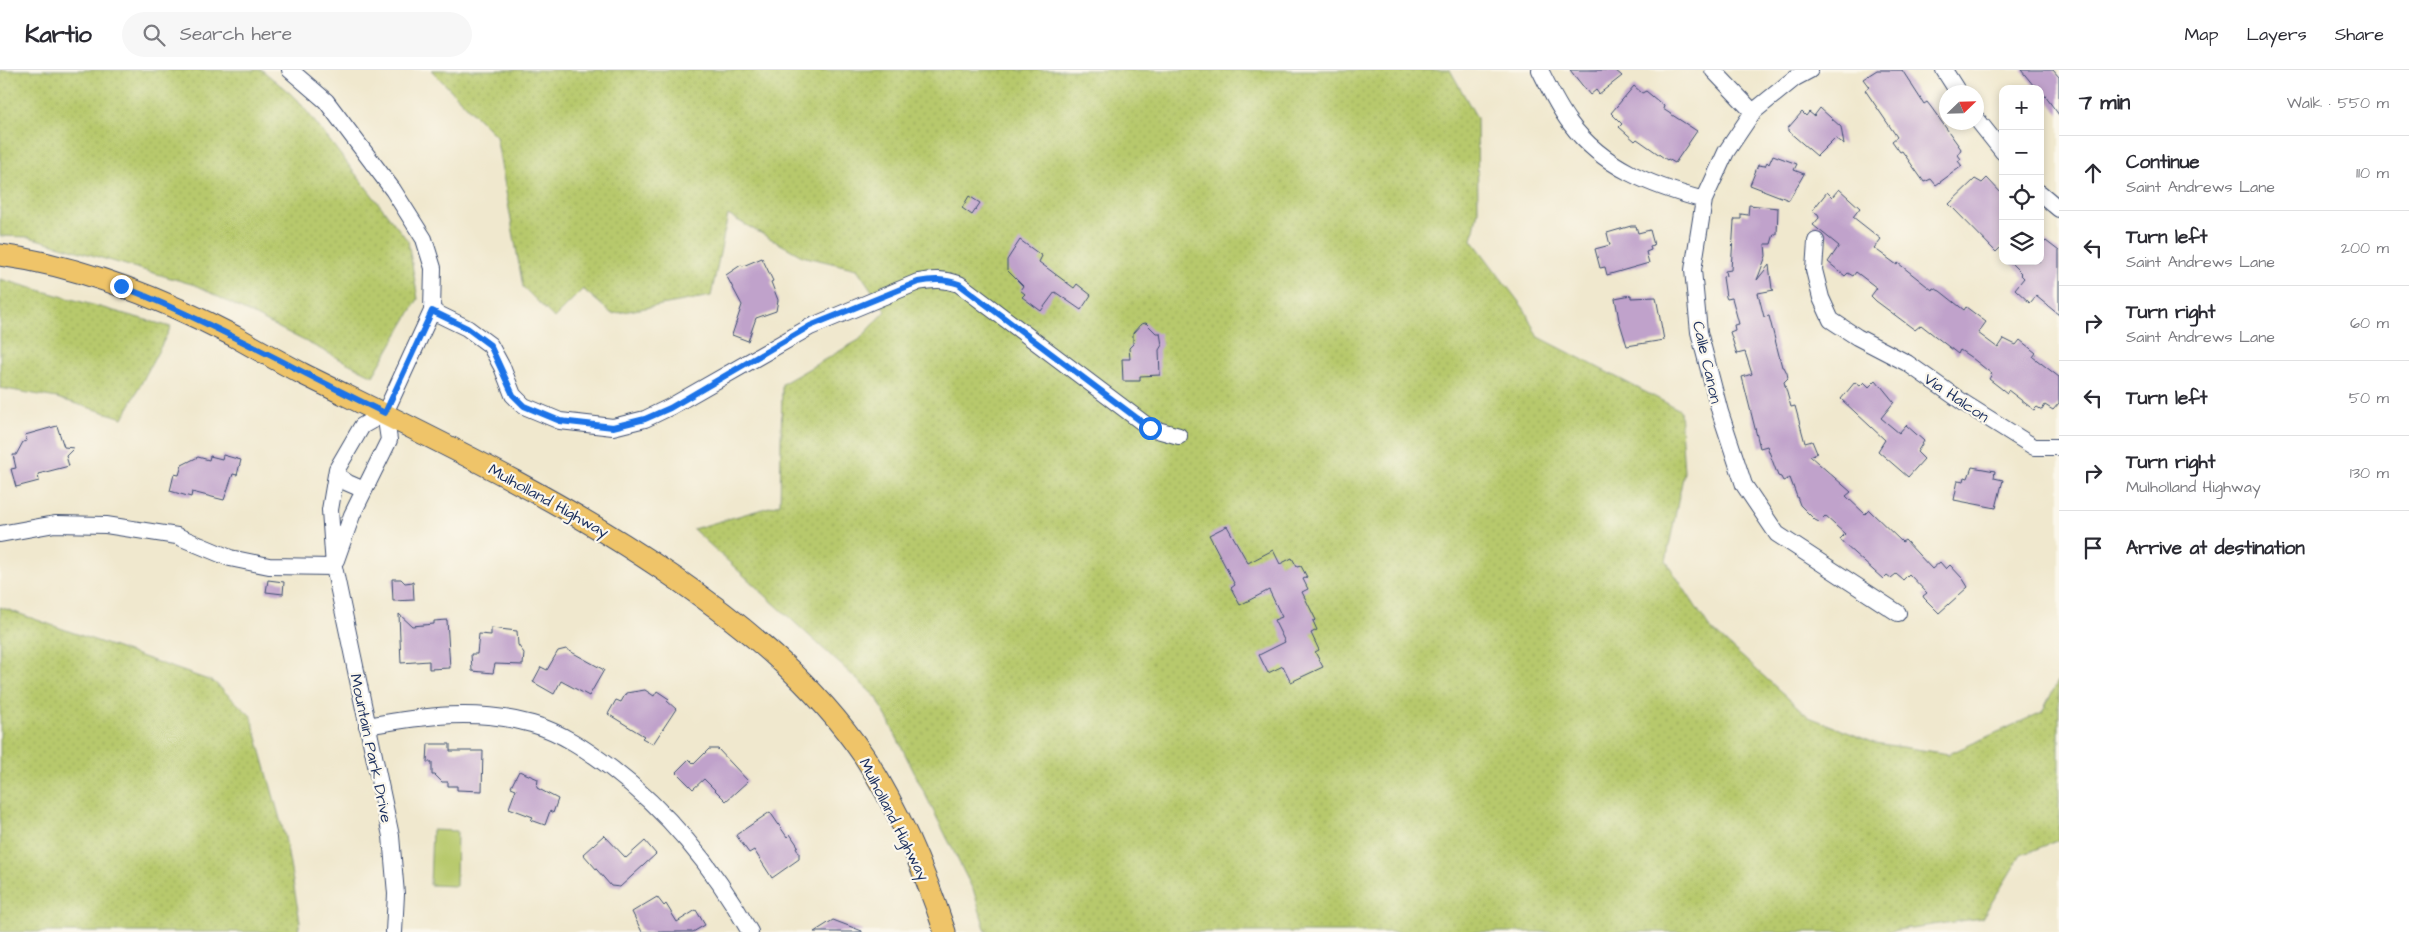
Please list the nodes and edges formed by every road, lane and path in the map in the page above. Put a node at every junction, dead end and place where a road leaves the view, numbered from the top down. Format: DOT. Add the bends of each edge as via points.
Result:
graph roads {
  1 [pos="290,70"];
  2 [pos="1540,70"];
  3 [pos="1713,70"];
  4 [pos="1810,70"];
  5 [pos="1944,70"];
  6 [pos="1954,85"];
  7 [pos="1753,112"];
  8 [pos="1984,128"];
  9 [pos="1999,147"];
  10 [pos="2044,196"];
  11 [pos="1704,200"];
  12 [pos="2059,209"];
  13 [pos="1816,241"];
  14 [pos="0,255"];
  15 [pos="432,311"];
  16 [pos="385,413"];
  17 [pos="1179,436"];
  18 [pos="2059,447"];
  19 [pos="336,475"];
  20 [pos="364,490"];
  21 [pos="0,534"];
  22 [pos="334,567"];
  23 [pos="1898,613"];
  24 [pos="367,726"];
  25 [pos="394,932"];
  26 [pos="750,932"];
  27 [pos="945,932"];
  1 -- 15 [label="street" via="326,101 393,190 424,239 433,268"];
  2 -- 11 [label="street" via="1570,124 1604,159 1658,188"];
  3 -- 7 [label="street"];
  4 -- 7 [label="street, Calle Canon"];
  5 -- 6 [label="street"];
  7 -- 11 [label="street, Calle Canon" via="1726,152"];
  8 -- 9 [label="street"];
  10 -- 12 [label="street"];
  11 -- 23 [label="street, Calle Canon" via="1693,270 1699,332 1744,485 1777,534"];
  13 -- 18 [label="street, Via Halcon" via="1814,270 1831,320 1907,363 2034,448"];
  14 -- 16 [label="main road, Mulholland Highway" via="75,270 175,308"];
  15 -- 16 [label="street"];
  15 -- 17 [label="street" via="467,328 490,345 513,395 524,406 560,421 613,427 645,419 670,408 810,326 918,282 944,280 959,284 1150,428"];
  16 -- 19 [label="street, Mountain Park Drive" via="362,426 336,469"];
  16 -- 20 [label="street" via="389,440"];
  16 -- 27 [label="main road, Mulholland Highway" via="540,493 602,529 699,594 782,662 820,701 864,756 919,860"];
  19 -- 20 [label="street"];
  19 -- 22 [label="street, Mountain Park Drive" via="330,510"];
  20 -- 22 [label="street"];
  21 -- 22 [label="street" via="55,524 106,525 176,536 230,558 270,566"];
  22 -- 24 [label="street, Mountain Park Drive"];
  24 -- 25 [label="street, Mountain Park Drive" via="391,836 396,894"];
  24 -- 26 [label="street" via="422,716 460,714 533,724 568,739 655,804 686,836 718,878"];
}
